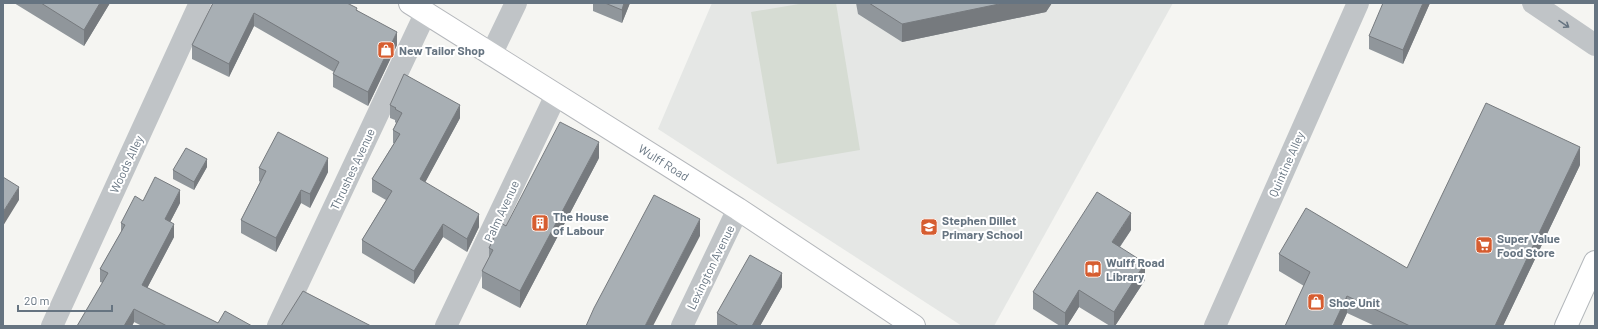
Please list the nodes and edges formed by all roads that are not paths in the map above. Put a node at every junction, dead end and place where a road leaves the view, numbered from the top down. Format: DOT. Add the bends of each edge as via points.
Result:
graph roads {
  1 [pos="200,3"];
  2 [pos="516,3"];
  3 [pos="1358,3"];
  4 [pos="1533,3"];
  5 [pos="418,8"];
  6 [pos="1595,45"];
  7 [pos="492,55"];
  8 [pos="556,95"];
  9 [pos="738,209"];
  10 [pos="1595,262"];
  11 [pos="911,325"];
  12 [pos="52,326"];
  13 [pos="278,326"];
  14 [pos="446,326"];
  15 [pos="682,326"];
  16 [pos="1215,326"];
  17 [pos="1566,326"];
  1 -- 12 [label="street, Woods Alley"];
  2 -- 7 [label="street"];
  3 -- 16 [label="street, Quintine Alley"];
  4 -- 6 [label="street, one-way"];
  5 -- 7 [label="main road, Wulff Road"];
  5 -- 13 [label="street, Thrushes Avenue"];
  7 -- 8 [label="main road, Wulff Road"];
  8 -- 9 [label="main road, Wulff Road"];
  8 -- 14 [label="street, Palm Avenue"];
  9 -- 11 [label="main road, Wulff Road"];
  9 -- 15 [label="street, Lexington Avenue"];
  10 -- 17 [label="main road"];
}
